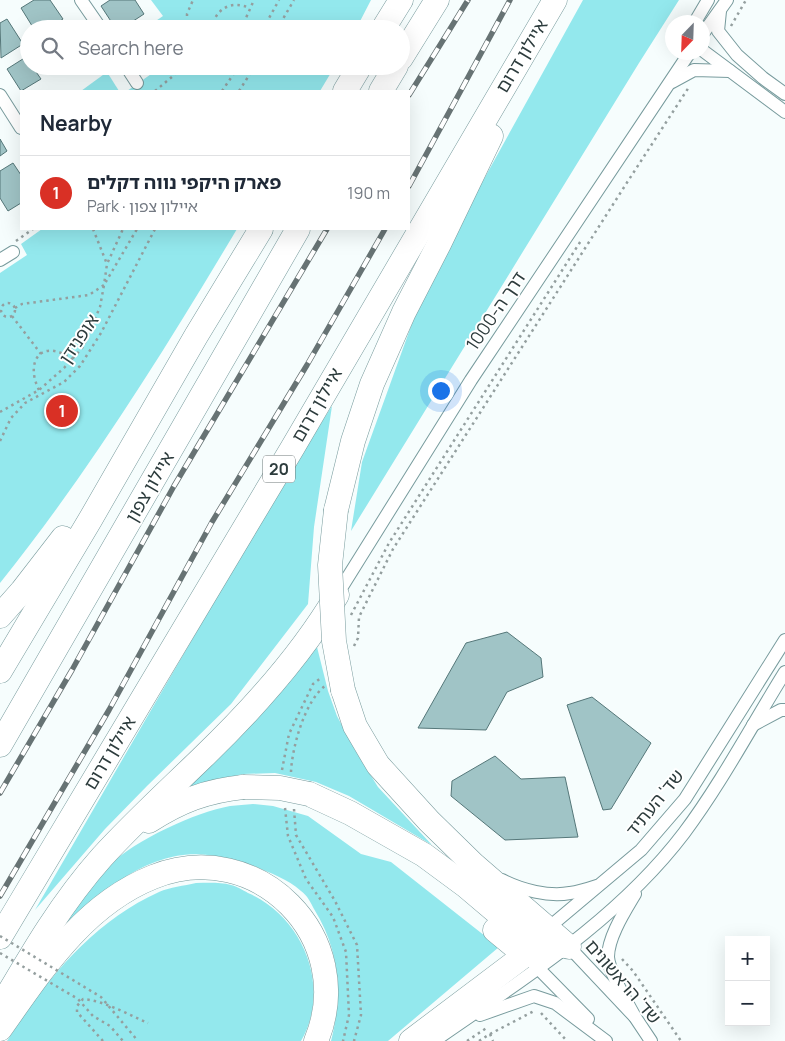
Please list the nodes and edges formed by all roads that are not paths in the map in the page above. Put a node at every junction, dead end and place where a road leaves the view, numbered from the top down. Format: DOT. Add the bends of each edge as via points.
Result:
graph roads {
  1 [pos="81,0"];
  2 [pos="401,0"];
  3 [pos="437,0"];
  4 [pos="555,0"];
  5 [pos="708,0"];
  6 [pos="727,0"];
  7 [pos="720,11"];
  8 [pos="699,15"];
  9 [pos="95,20"];
  10 [pos="389,20"];
  11 [pos="710,24"];
  12 [pos="410,44"];
  13 [pos="710,56"];
  14 [pos="685,60"];
  15 [pos="730,71"];
  16 [pos="132,75"];
  17 [pos="355,75"];
  18 [pos="391,75"];
  19 [pos="137,83"];
  20 [pos="669,84"];
  21 [pos="346,90"];
  22 [pos="382,90"];
  23 [pos="785,94"];
  24 [pos="1,101"];
  25 [pos="785,112"];
  26 [pos="20,127"];
  27 [pos="260,230"];
  28 [pos="297,230"];
  29 [pos="13,252"];
  30 [pos="0,260"];
  31 [pos="196,336"];
  32 [pos="338,593"];
  33 [pos="0,616"];
  34 [pos="785,640"];
  35 [pos="0,670"];
  36 [pos="785,672"];
  37 [pos="785,710"];
  38 [pos="753,725"];
  39 [pos="0,745"];
  40 [pos="118,841"];
  41 [pos="473,864"];
  42 [pos="645,878"];
  43 [pos="601,885"];
  44 [pos="0,937"];
  45 [pos="539,943"];
  46 [pos="569,947"];
  47 [pos="0,1008"];
  48 [pos="635,1017"];
  49 [pos="463,1021"];
  50 [pos="0,1029"];
  51 [pos="316,1041"];
  52 [pos="411,1041"];
  53 [pos="434,1041"];
  54 [pos="608,1041"];
  55 [pos="651,1041"];
  1 -- 9 [label="street"];
  2 -- 10 [label="highway"];
  3 -- 12 [label="highway"];
  4 -- 41 [label="highway, bridge" via="372,384 353,441 336,510 330,565 336,686 355,726 378,765"];
  4 -- 44 [label="highway, איילון דרום / 20"];
  5 -- 8 [label="street"];
  6 -- 7 [label="street"];
  7 -- 11 [label="street"];
  7 -- 23 [label="street" via="718,31 737,55"];
  13 -- 15 [label="street"];
  14 -- 20 [label="street, דרך ה-1000"];
  15 -- 20 [label="street" via="694,70"];
  15 -- 25 [label="street"];
  16 -- 19 [label="street"];
  17 -- 21 [label="highway"];
  18 -- 22 [label="highway"];
  20 -- 32 [label="street, דרך ה-1000" via="471,380"];
  24 -- 26 [label="street"];
  27 -- 31 [label="highway"];
  28 -- 39 [label="highway, איילון צפון"];
  29 -- 30 [label="street"];
  31 -- 33 [label="highway" via="79,518"];
  31 -- 35 [label="highway"];
  32 -- 40 [label="highway" via="320,625 284,672"];
  34 -- 43 [label="street, שד' העתיד" via="685,799 641,850"];
  36 -- 38 [label="street, שד' העתיד"];
  37 -- 38 [label="street"];
  38 -- 42 [label="street, שד' העתיד" via="690,825"];
  40 -- 45 [label="highway, bridge" via="161,813 192,798 223,789 280,788 301,799 350,813"];
  40 -- 47 [label="highway" via="79,884 55,917"];
  41 -- 43 [label="street" via="511,885 549,894 570,894"];
  41 -- 45 [label="highway"];
  42 -- 46 [label="street, שד' העתיד"];
  42 -- 48 [label="street" via="619,920 608,958"];
  43 -- 45 [label="street, שד' העתיד"];
  45 -- 46 [label="highway"];
  45 -- 46 [label="street, שד' העתיד"];
  45 -- 49 [label="street, שד' העתיד"];
  45 -- 52 [label="highway"];
  45 -- 54 [label="street"];
  46 -- 48 [label="street, שד' הראשונים"];
  48 -- 55 [label="street, שד' הראשונים"];
  49 -- 53 [label="street, שד' העתיד"];
  49 -- 54 [label="street" via="534,996 555,1003"];
  50 -- 51 [label="highway" via="58,950 102,906 155,876 194,867 216,868 253,878 270,888 298,913 315,941 326,974 326,1008"];
}
